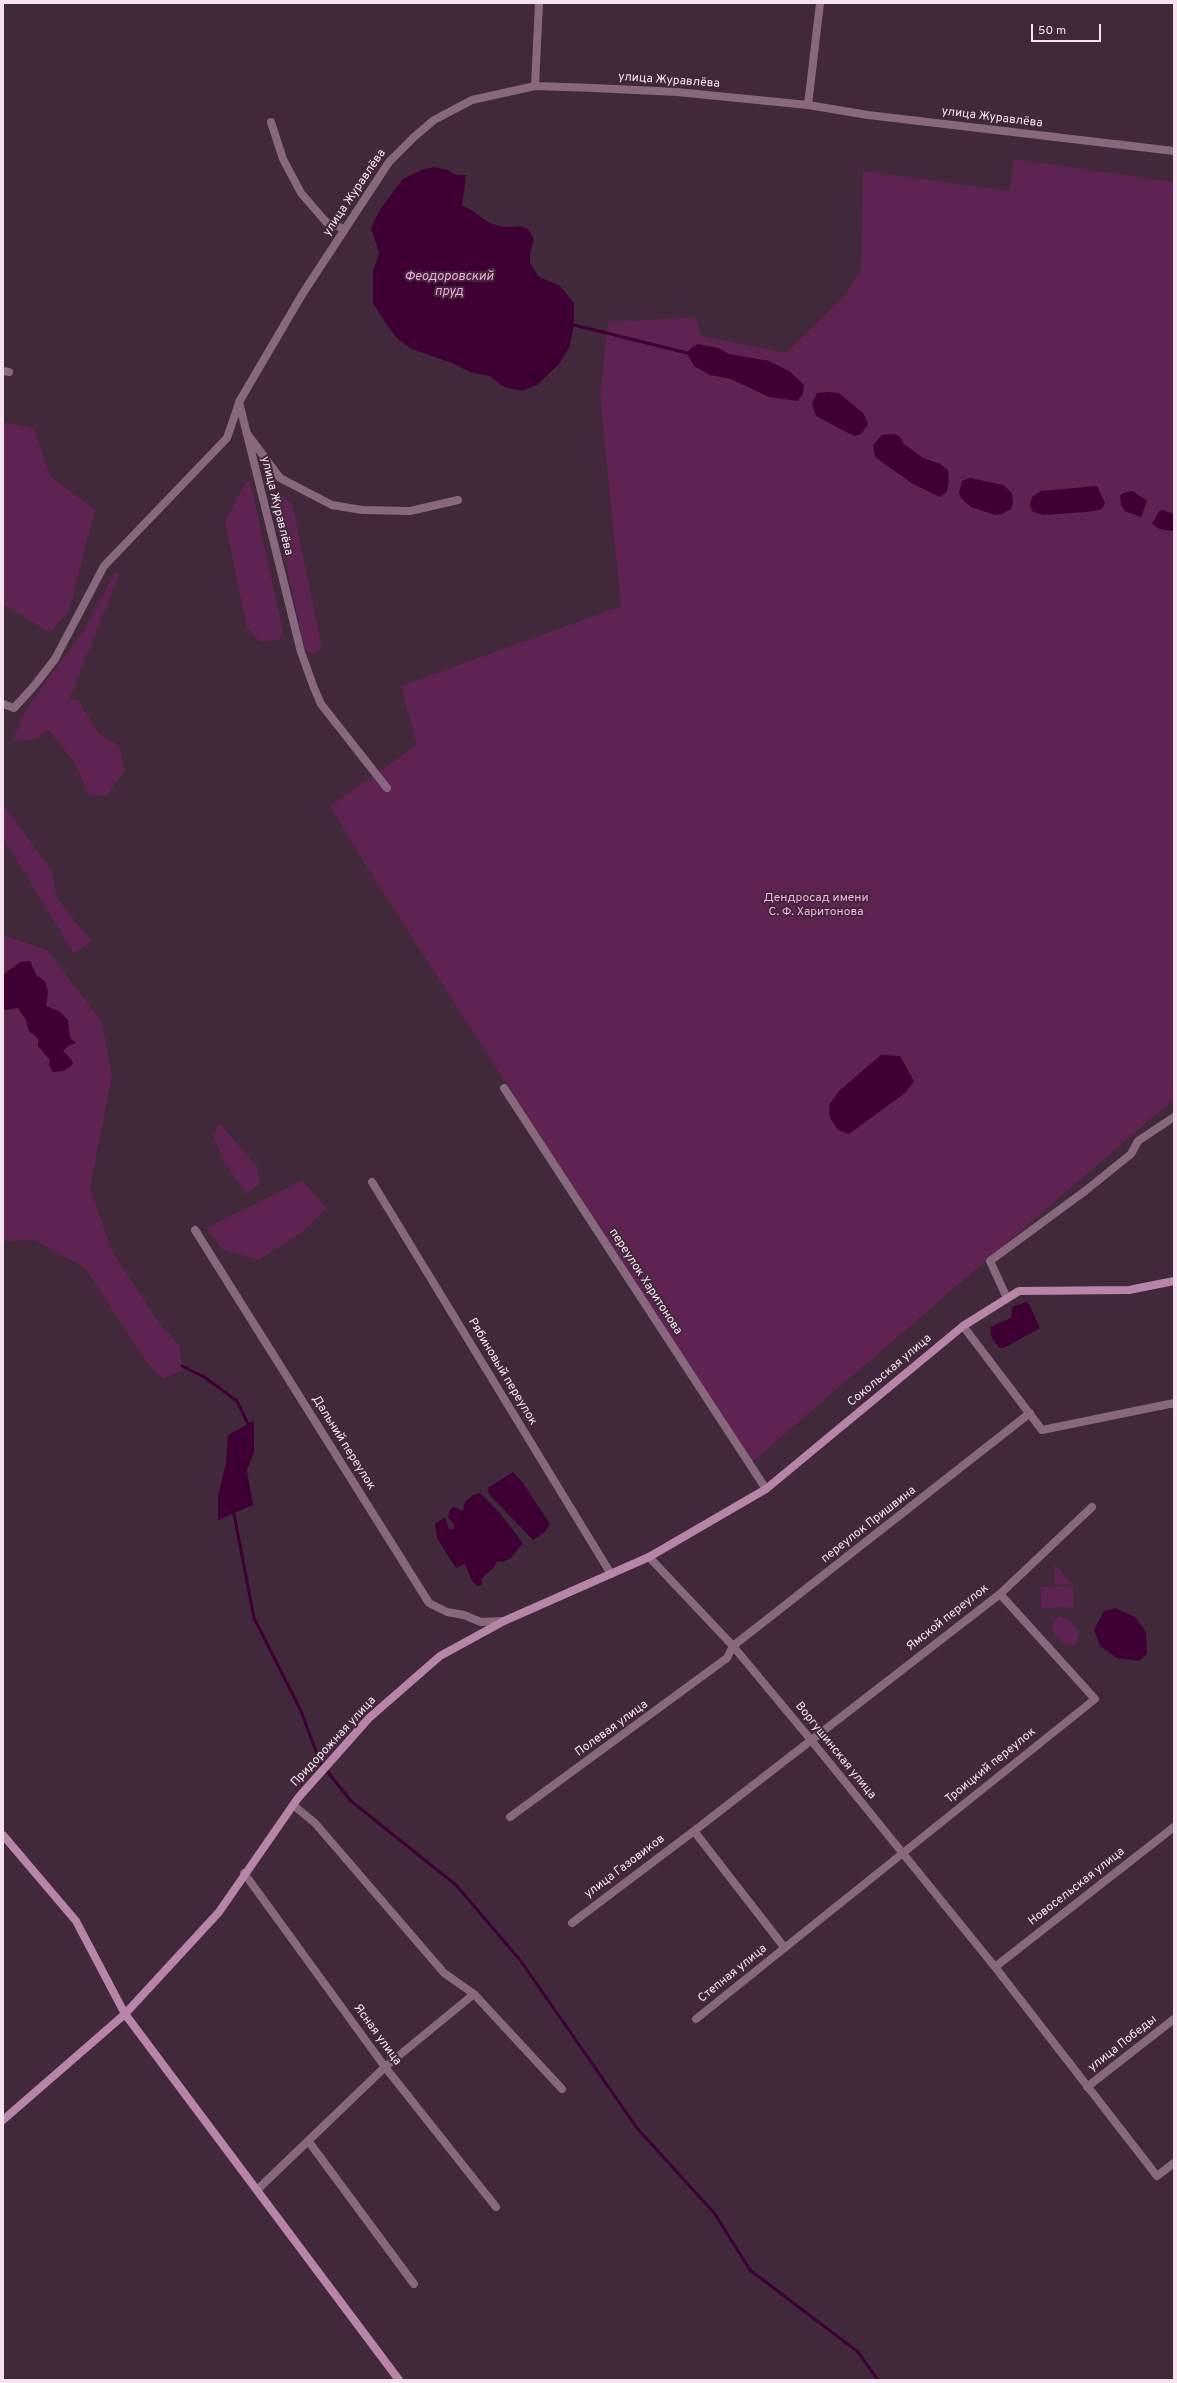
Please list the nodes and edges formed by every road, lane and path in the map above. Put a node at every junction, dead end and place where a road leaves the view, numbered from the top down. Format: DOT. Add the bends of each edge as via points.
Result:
graph roads {
  1 [pos="539,3"];
  2 [pos="820,3"];
  3 [pos="535,86"];
  4 [pos="808,105"];
  5 [pos="271,122"];
  6 [pos="1174,151"];
  7 [pos="345,229"];
  8 [pos="239,402"];
  9 [pos="245,431"];
  10 [pos="458,500"];
  11 [pos="3,704"];
  12 [pos="387,788"];
  13 [pos="504,1088"];
  14 [pos="1174,1117"];
  15 [pos="372,1182"];
  16 [pos="195,1230"];
  17 [pos="1174,1281"];
  18 [pos="1007,1298"];
  19 [pos="963,1326"];
  20 [pos="1174,1403"];
  21 [pos="1030,1413"];
  22 [pos="766,1489"];
  23 [pos="1092,1507"];
  24 [pos="649,1557"];
  25 [pos="611,1574"];
  26 [pos="1000,1594"];
  27 [pos="504,1621"];
  28 [pos="733,1646"];
  29 [pos="727,1658"];
  30 [pos="811,1740"];
  31 [pos="292,1805"];
  32 [pos="510,1817"];
  33 [pos="1174,1827"];
  34 [pos="694,1831"];
  35 [pos="3,1834"];
  36 [pos="902,1852"];
  37 [pos="244,1873"];
  38 [pos="572,1923"];
  39 [pos="784,1947"];
  40 [pos="995,1966"];
  41 [pos="474,1994"];
  42 [pos="125,2014"];
  43 [pos="1174,2019"];
  44 [pos="696,2020"];
  45 [pos="385,2067"];
  46 [pos="1088,2087"];
  47 [pos="562,2089"];
  48 [pos="3,2120"];
  49 [pos="309,2142"];
  50 [pos="1174,2164"];
  51 [pos="257,2190"];
  52 [pos="496,2207"];
  53 [pos="414,2284"];
  54 [pos="399,2380"];
  1 -- 3 [label="street"];
  2 -- 4 [label="street"];
  3 -- 4 [label="street, улица Журавлёва" via="677,92"];
  3 -- 7 [label="street, улица Журавлёва" via="472,100 434,120 389,162"];
  4 -- 6 [label="street, улица Журавлёва" via="868,115"];
  5 -- 7 [label="street" via="283,159 302,193 326,222"];
  7 -- 8 [label="street, улица Журавлёва" via="302,294"];
  8 -- 9 [label="street, улица Журавлёва"];
  8 -- 11 [label="street" via="227,438 104,566 55,659 34,686 14,708"];
  9 -- 10 [label="street" via="280,478 332,505 362,510 410,511"];
  9 -- 12 [label="street, улица Журавлёва" via="301,652 314,688 322,704"];
  13 -- 22 [label="street, переулок Харитонова"];
  14 -- 18 [label="street" via="1138,1142 1131,1154 1085,1191 990,1261"];
  15 -- 25 [label="street, Рябиновый переулок"];
  16 -- 27 [label="street, Дальний переулок" via="429,1603 447,1612 464,1615 480,1622"];
  17 -- 18 [label="street, Сокольская улица" via="1129,1290 1019,1291"];
  18 -- 19 [label="street, Сокольская улица"];
  19 -- 21 [label="street"];
  19 -- 22 [label="street, Сокольская улица"];
  20 -- 21 [label="street" via="1042,1430"];
  21 -- 28 [label="street, переулок Пришвина"];
  22 -- 24 [label="street, Сокольская улица"];
  23 -- 26 [label="street, Ямской переулок"];
  24 -- 25 [label="street, Придорожная улица"];
  24 -- 28 [label="street, Воргушинская улица"];
  25 -- 27 [label="street, Придорожная улица"];
  26 -- 30 [label="street, Ямской переулок"];
  26 -- 36 [label="street, Троицкий переулок" via="1095,1698"];
  27 -- 31 [label="street, Придорожная улица" via="440,1656 369,1718"];
  28 -- 29 [label="street, переулок Пришвина"];
  28 -- 30 [label="street, Воргушинская улица"];
  29 -- 32 [label="street, Полевая улица"];
  30 -- 34 [label="street, Ямской переулок"];
  30 -- 36 [label="street, Воргушинская улица"];
  31 -- 37 [label="street, Придорожная улица"];
  31 -- 41 [label="street" via="315,1823 444,1973"];
  33 -- 40 [label="street, Новосельская улица"];
  34 -- 38 [label="street, улица Газовиков"];
  34 -- 39 [label="street"];
  35 -- 42 [label="street" via="76,1921"];
  36 -- 39 [label="street, Троицкий переулок"];
  36 -- 40 [label="street, Воргушинская улица"];
  37 -- 42 [label="street, Придорожная улица" via="219,1912"];
  37 -- 45 [label="street, Ясная улица"];
  39 -- 44 [label="street, Степная улица"];
  40 -- 46 [label="street, Воргушинская улица"];
  41 -- 45 [label="street"];
  41 -- 47 [label="street"];
  42 -- 48 [label="street, Придорожная улица"];
  42 -- 51 [label="street"];
  43 -- 46 [label="street, улица Победы"];
  45 -- 49 [label="street"];
  45 -- 52 [label="street, Ясная улица"];
  46 -- 50 [label="street, Воргушинская улица" via="1157,2176"];
  49 -- 51 [label="street"];
  49 -- 53 [label="street"];
  51 -- 54 [label="street"];
}
